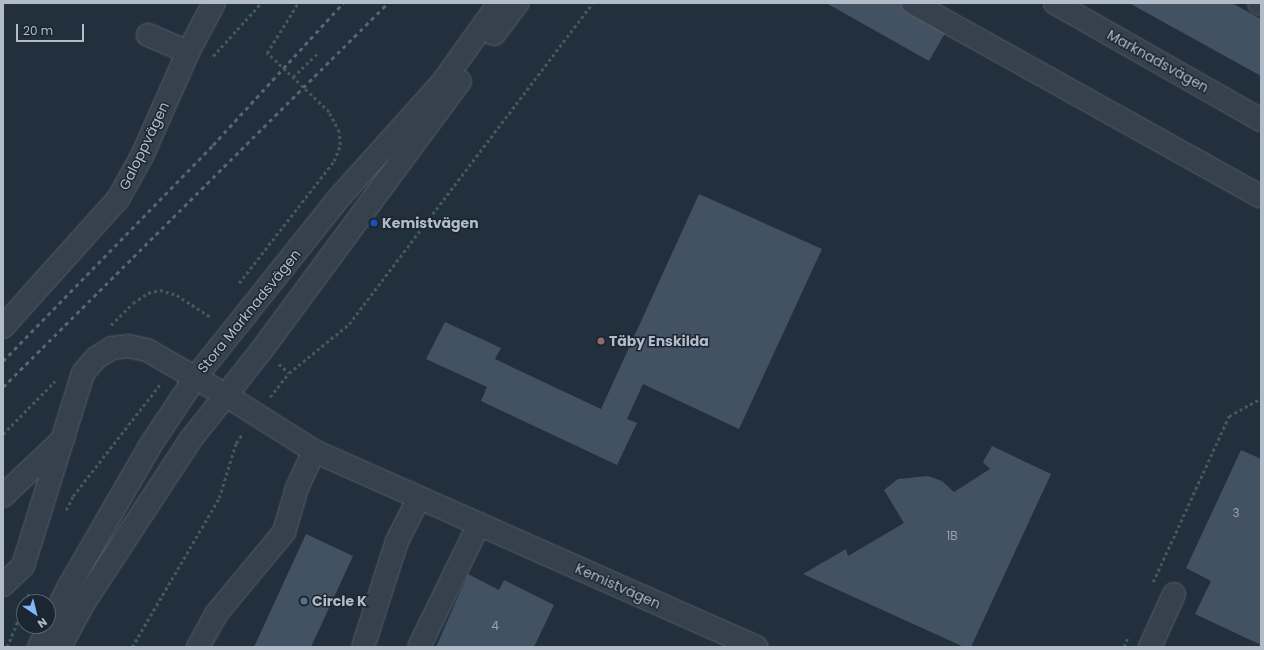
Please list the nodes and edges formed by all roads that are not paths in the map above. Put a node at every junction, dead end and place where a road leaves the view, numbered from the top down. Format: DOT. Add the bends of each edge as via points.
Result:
graph roads {
  1 [pos="214,3"];
  2 [pos="498,3"];
  3 [pos="517,3"];
  4 [pos="913,3"];
  5 [pos="1055,3"];
  6 [pos="148,34"];
  7 [pos="188,52"];
  8 [pos="1261,120"];
  9 [pos="1261,197"];
  10 [pos="3,327"];
  11 [pos="195,378"];
  12 [pos="227,396"];
  13 [pos="64,438"];
  14 [pos="314,451"];
  15 [pos="3,496"];
  16 [pos="419,498"];
  17 [pos="479,524"];
  18 [pos="3,585"];
  19 [pos="1174,594"];
  20 [pos="39,647"];
  21 [pos="60,647"];
  22 [pos="198,647"];
  23 [pos="363,647"];
  24 [pos="420,647"];
  25 [pos="757,647"];
  26 [pos="1150,647"];
  1 -- 7 [label="street, Galoppvägen"];
  2 -- 11 [label="street, Stora Marknadsvägen" via="442,83 337,200"];
  3 -- 12 [label="street"];
  4 -- 9 [label="street"];
  5 -- 8 [label="street, Marknadsvägen"];
  6 -- 7 [label="street"];
  7 -- 10 [label="street, Galoppvägen" via="142,156 118,199"];
  11 -- 12 [label="street, Kemistvägen"];
  11 -- 13 [label="street, Kemistvägen" via="147,350 128,346 112,348 96,358 83,373"];
  11 -- 20 [label="street, Stora Marknadsvägen" via="151,444 68,588"];
  12 -- 14 [label="street, Kemistvägen"];
  12 -- 21 [label="street" via="191,439 83,604"];
  13 -- 15 [label="street"];
  13 -- 18 [label="street, Kemistvägen" via="23,566"];
  14 -- 16 [label="street, Kemistvägen"];
  14 -- 22 [label="street" via="297,488 284,532 216,614"];
  16 -- 17 [label="street, Kemistvägen"];
  16 -- 23 [label="street" via="397,541"];
  17 -- 24 [label="street"];
  17 -- 25 [label="street, Kemistvägen"];
  19 -- 26 [label="street"];
}
